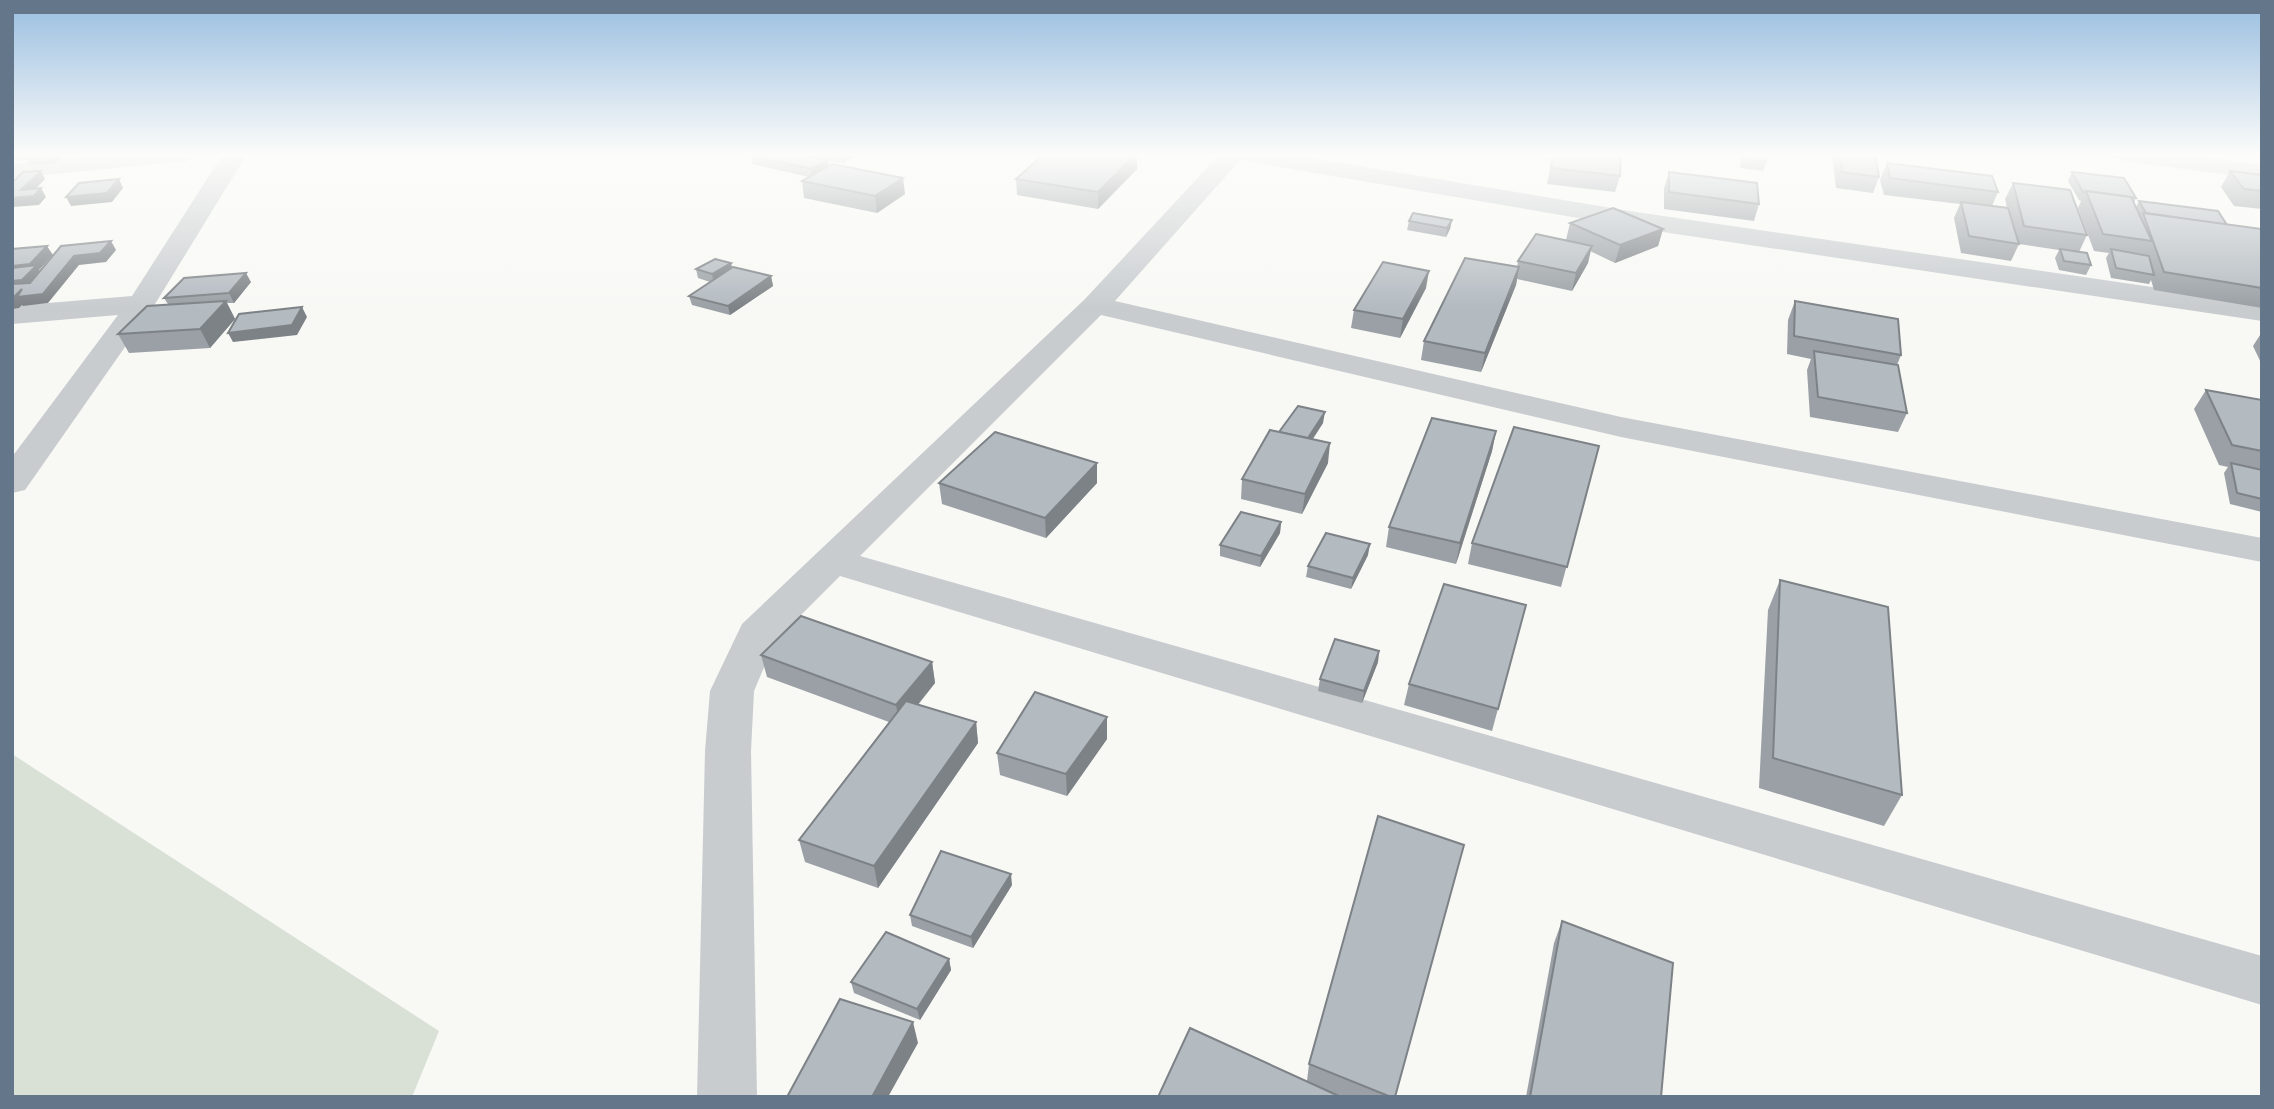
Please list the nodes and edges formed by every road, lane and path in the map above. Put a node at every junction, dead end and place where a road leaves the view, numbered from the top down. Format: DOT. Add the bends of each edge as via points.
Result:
graph roads {
  1 [pos="203,206"];
  2 [pos="1186,206"];
  3 [pos="1551,206"];
  4 [pos="141,304"];
  5 [pos="1095,305"];
  6 [pos="2262,312"];
  7 [pos="12,315"];
  8 [pos="12,482"];
  9 [pos="2262,550"];
  10 [pos="832,561"];
  11 [pos="2262,981"];
  12 [pos="727,1097"];
  1 -- 4 [label="street"];
  2 -- 5 [label="street"];
  3 -- 6 [label="street"];
  4 -- 7 [label="street"];
  4 -- 8 [label="street"];
  5 -- 9 [label="street" via="1621,427"];
  5 -- 10 [label="street"];
  10 -- 11 [label="street"];
  10 -- 12 [label="street" via="757,634 732,691"];
}
